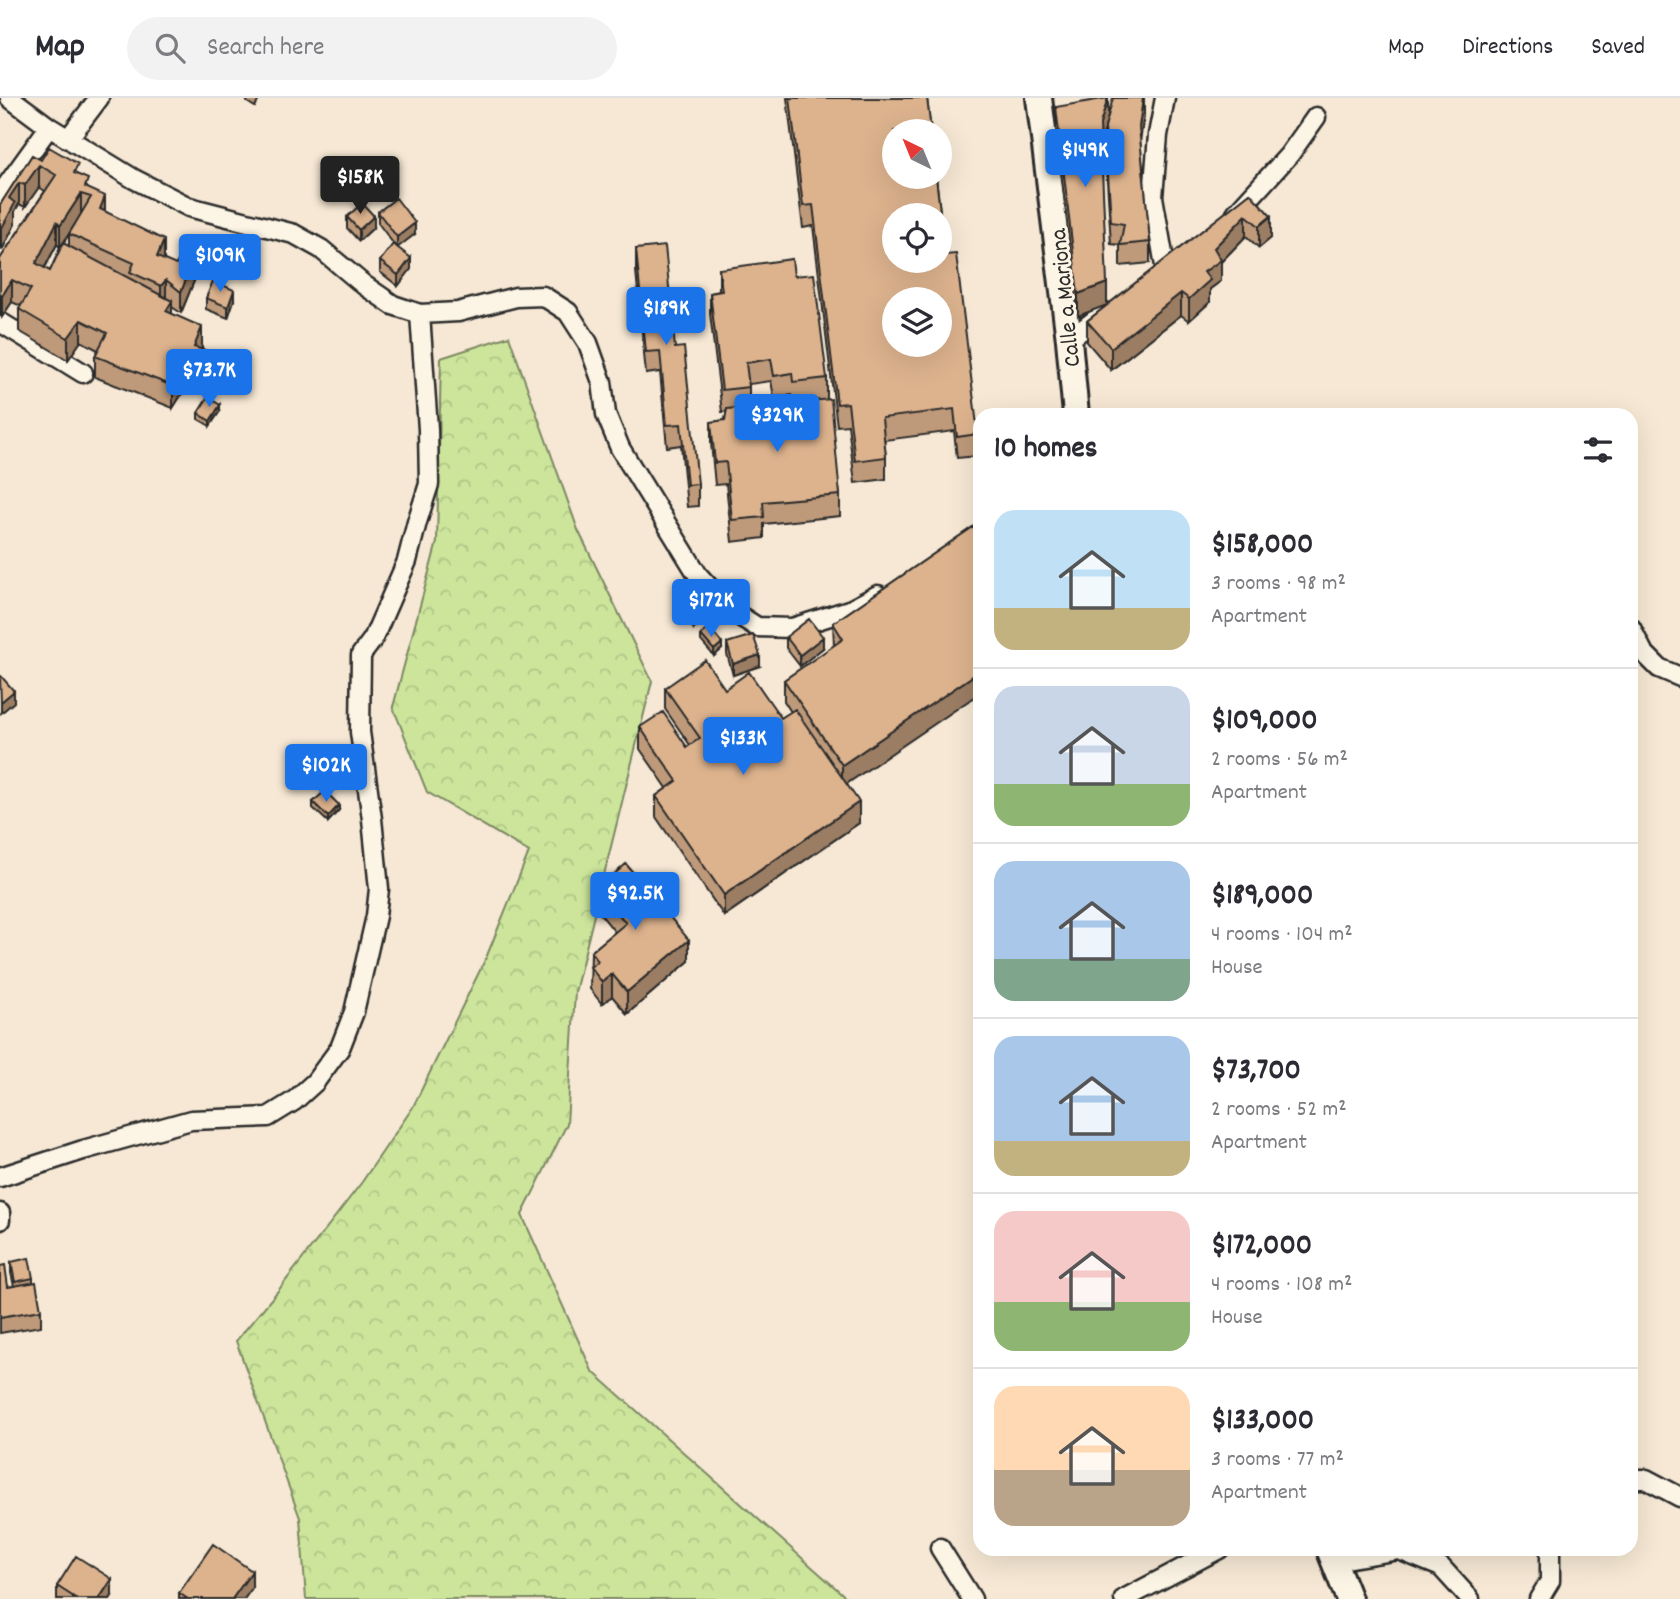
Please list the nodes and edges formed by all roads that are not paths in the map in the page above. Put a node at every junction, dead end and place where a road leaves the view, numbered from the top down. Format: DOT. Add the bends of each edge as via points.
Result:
graph roads {
  1 [pos="10,98"];
  2 [pos="99,98"];
  3 [pos="1039,98"];
  4 [pos="1165,98"];
  5 [pos="1316,117"];
  6 [pos="49,127"];
  7 [pos="68,139"];
  8 [pos="0,195"];
  9 [pos="1223,226"];
  10 [pos="1184,253"];
  11 [pos="1122,299"];
  12 [pos="420,314"];
  13 [pos="0,322"];
  14 [pos="1069,340"];
  15 [pos="83,373"];
  16 [pos="1075,408"];
  17 [pos="893,586"];
  18 [pos="1638,642"];
  19 [pos="1680,677"];
  20 [pos="0,1177"];
  21 [pos="0,1213"];
  22 [pos="0,1220"];
  23 [pos="1638,1479"];
  24 [pos="1680,1497"];
  25 [pos="940,1548"];
  26 [pos="1206,1556"];
  27 [pos="1332,1556"];
  28 [pos="1414,1556"];
  29 [pos="1550,1556"];
  30 [pos="972,1599"];
  31 [pos="1124,1599"];
  32 [pos="1349,1599"];
  33 [pos="1470,1599"];
  34 [pos="1539,1599"];
  1 -- 6 [label="street"];
  2 -- 7 [label="street"];
  3 -- 14 [label="main road, Calle a Mariona"];
  4 -- 10 [label="street" via="1153,197 1159,270"];
  5 -- 9 [label="street" via="1289,155"];
  6 -- 7 [label="street"];
  6 -- 8 [label="street"];
  7 -- 12 [label="street" via="189,207 294,234 321,249 393,305"];
  11 -- 14 [label="street"];
  12 -- 17 [label="street" via="458,313 543,296 568,312 588,343 620,448 698,575 729,609 757,627 792,628 852,609"];
  12 -- 20 [label="street" via="429,484 407,561 361,656 360,732 379,890 357,1000 340,1048 314,1082 268,1117 191,1121"];
  13 -- 15 [label="street"];
  14 -- 16 [label="main road, Calle a Mariona"];
  18 -- 19 [label="street" via="1659,668"];
  21 -- 22 [label="street"];
  23 -- 24 [label="street"];
  25 -- 30 [label="street"];
  26 -- 31 [label="street"];
  27 -- 32 [label="main road"];
  28 -- 33 [label="street" via="1441,1567"];
  29 -- 34 [label="street" via="1550,1581"];
}
